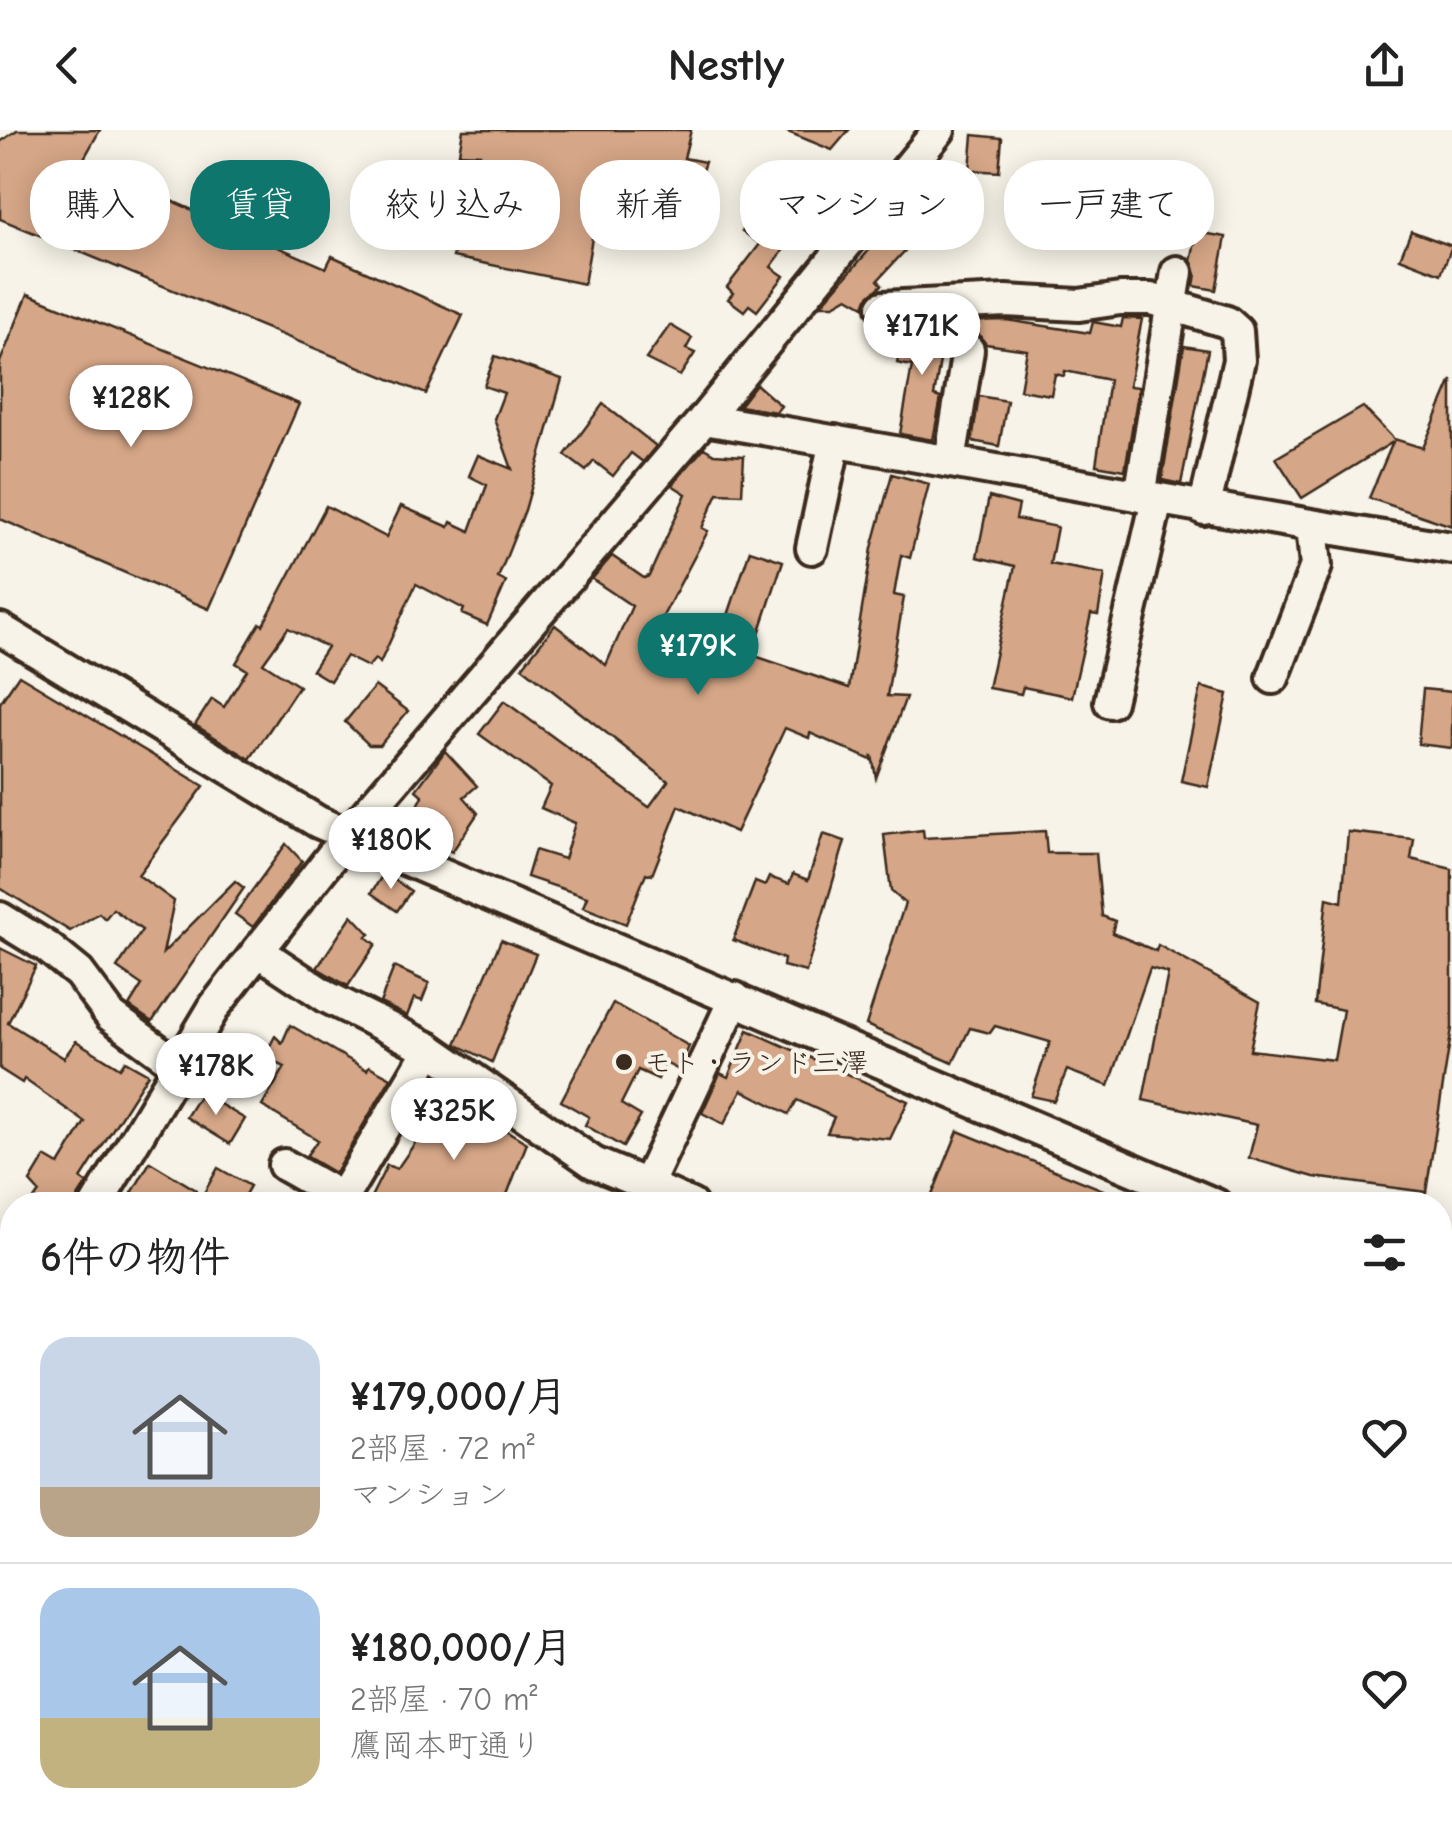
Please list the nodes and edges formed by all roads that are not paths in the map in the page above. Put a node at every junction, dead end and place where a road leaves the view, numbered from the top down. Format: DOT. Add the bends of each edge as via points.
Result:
graph roads {
  1 [pos="939,130"];
  2 [pos="1176,272"];
  3 [pos="1171,304"];
  4 [pos="882,307"];
  5 [pos="968,350"];
  6 [pos="704,420"];
  7 [pos="835,441"];
  8 [pos="950,460"];
  9 [pos="1148,498"];
  10 [pos="1204,509"];
  11 [pos="1312,526"];
  12 [pos="812,548"];
  13 [pos="1452,548"];
  14 [pos="0,629"];
  15 [pos="1272,678"];
  16 [pos="1110,702"];
  17 [pos="350,834"];
  18 [pos="0,918"];
  19 [pos="258,951"];
  20 [pos="735,998"];
  21 [pos="430,1048"];
  22 [pos="179,1066"];
  23 [pos="284,1165"];
  24 [pos="648,1185"];
  25 [pos="104,1192"];
  26 [pos="331,1192"];
  27 [pos="346,1192"];
  28 [pos="663,1192"];
  29 [pos="1161,1192"];
  1 -- 6 [label="street"];
  2 -- 3 [label="street"];
  3 -- 4 [label="street" via="1120,299"];
  3 -- 9 [label="street"];
  3 -- 10 [label="street" via="1237,330 1239,360"];
  5 -- 8 [label="street"];
  6 -- 7 [label="street"];
  6 -- 17 [label="street"];
  7 -- 8 [label="street"];
  7 -- 12 [label="street"];
  8 -- 9 [label="street"];
  9 -- 10 [label="street"];
  9 -- 16 [label="street"];
  10 -- 11 [label="street"];
  11 -- 13 [label="street"];
  11 -- 15 [label="street" via="1316,566"];
  14 -- 17 [label="street" via="318,822"];
  17 -- 19 [label="street"];
  17 -- 20 [label="street"];
  18 -- 22 [label="street" via="79,973 111,1016"];
  19 -- 21 [label="street" via="327,997"];
  19 -- 22 [label="street"];
  20 -- 24 [label="street"];
  20 -- 29 [label="street"];
  21 -- 24 [label="street" via="594,1163"];
  21 -- 27 [label="street"];
  22 -- 25 [label="street"];
  23 -- 26 [label="street"];
  24 -- 28 [label="street"];
}
